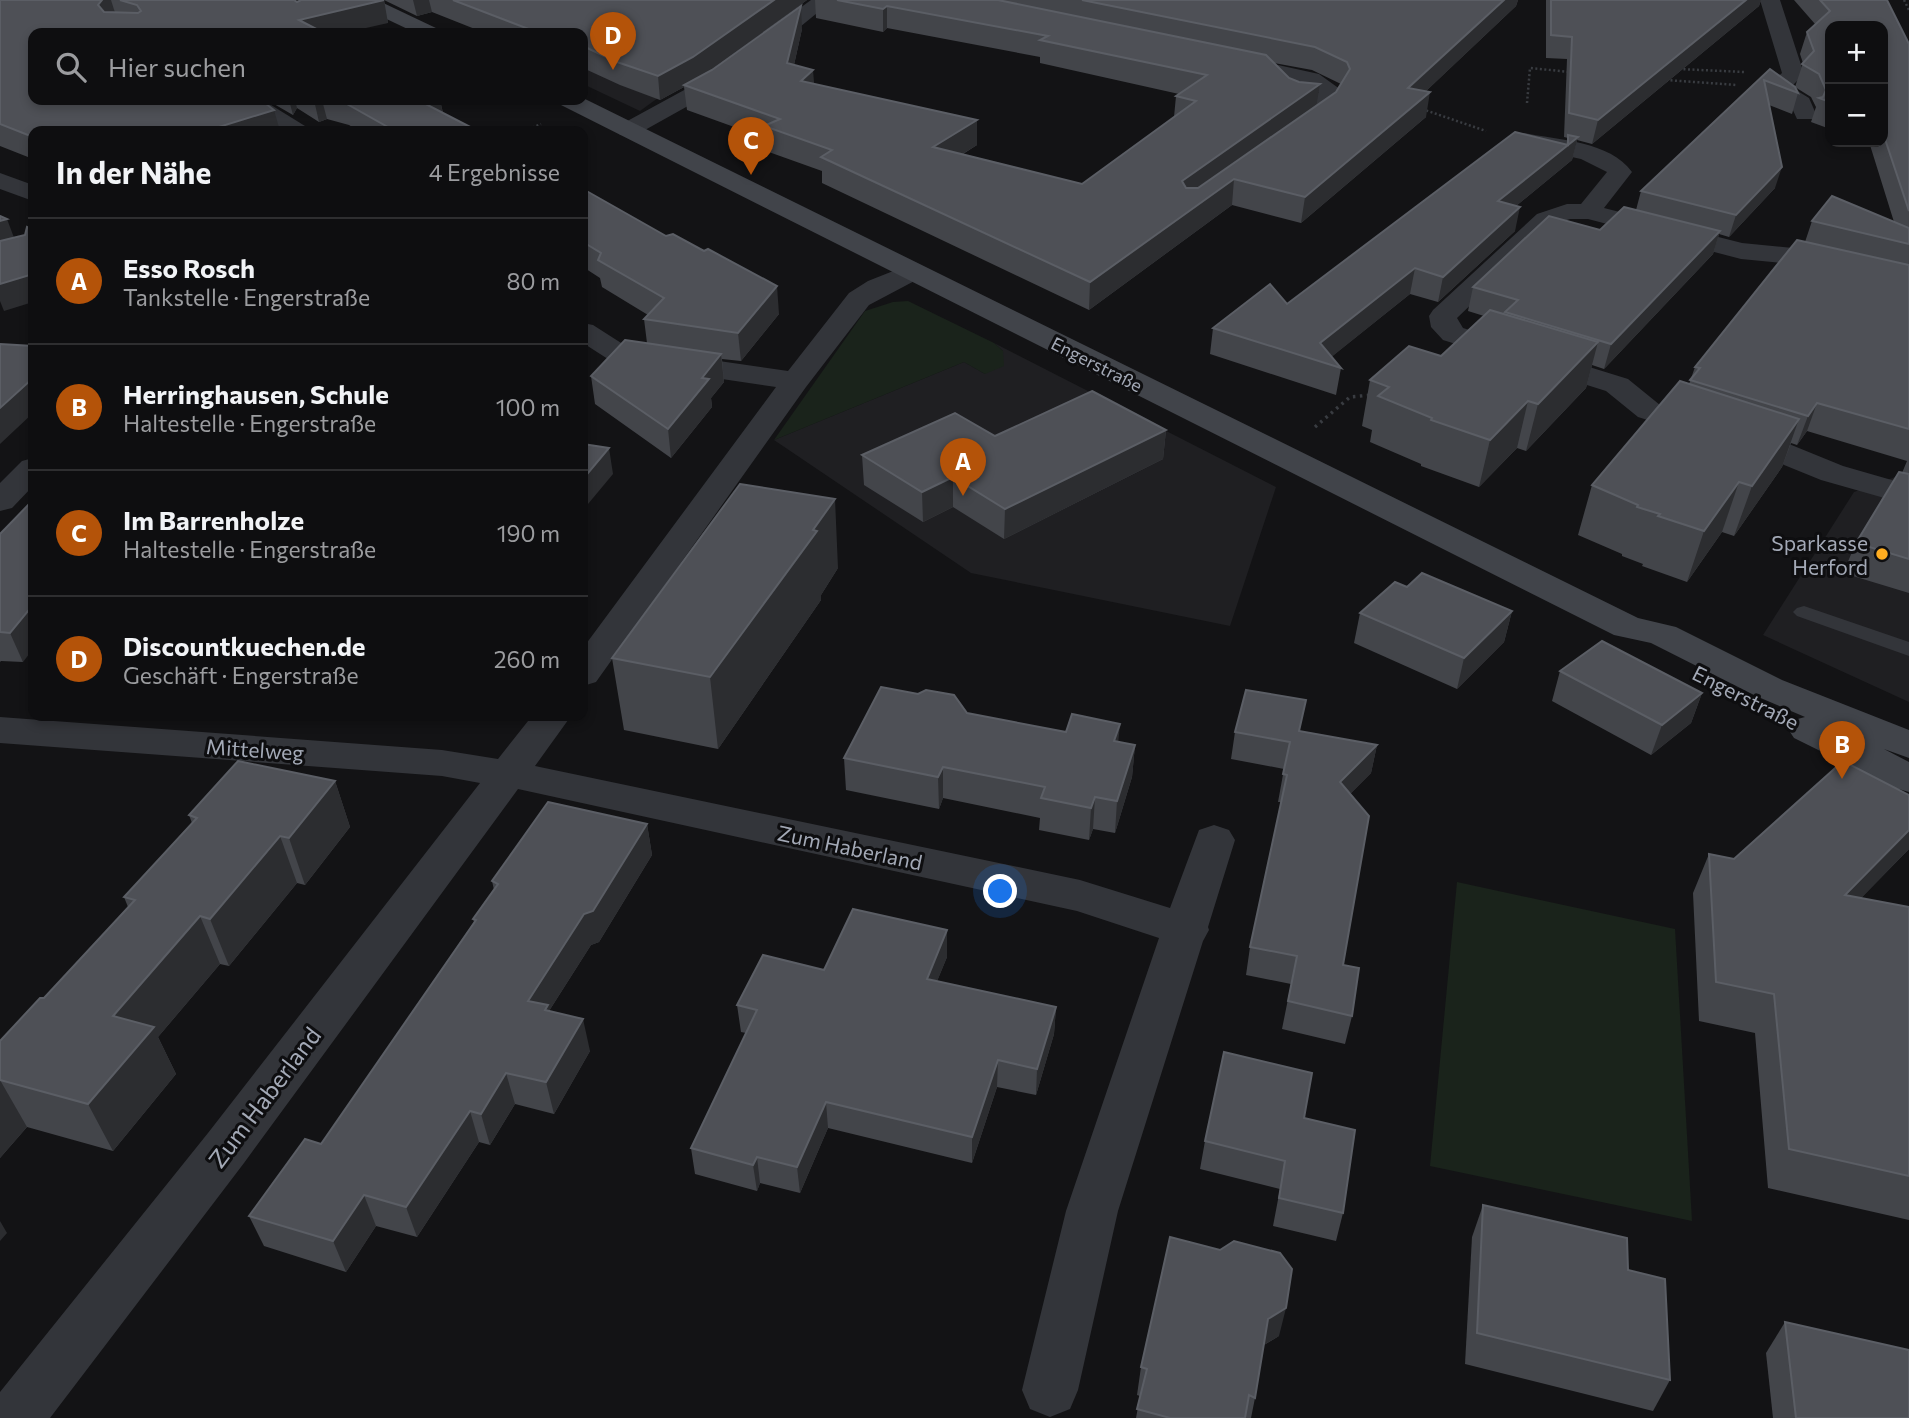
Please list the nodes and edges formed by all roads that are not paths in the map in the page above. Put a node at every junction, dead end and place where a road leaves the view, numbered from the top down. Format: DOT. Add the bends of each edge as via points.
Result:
graph roads {
  1 [pos="362,0"];
  2 [pos="823,0"];
  3 [pos="1770,0"];
  4 [pos="421,28"];
  5 [pos="1217,58"];
  6 [pos="256,105"];
  7 [pos="579,105"];
  8 [pos="1324,105"];
  9 [pos="1805,114"];
  10 [pos="289,126"];
  11 [pos="628,130"];
  12 [pos="1524,140"];
  13 [pos="0,180"];
  14 [pos="28,192"];
  15 [pos="1588,211"];
  16 [pos="911,272"];
  17 [pos="1909,284"];
  18 [pos="588,334"];
  19 [pos="1453,334"];
  20 [pos="796,381"];
  21 [pos="1373,395"];
  22 [pos="28,473"];
  23 [pos="1909,495"];
  24 [pos="0,501"];
  25 [pos="1804,612"];
  26 [pos="1627,627"];
  27 [pos="1909,649"];
  28 [pos="588,667"];
  29 [pos="548,721"];
  30 [pos="0,730"];
  31 [pos="1909,745"];
  32 [pos="510,774"];
  33 [pos="1909,778"];
  34 [pos="1214,840"];
  35 [pos="1187,930"];
  36 [pos="1050,1390"];
  37 [pos="15,1418"];
  1 -- 4 [label="main road"];
  2 -- 11 [label="street" via="712,83 665,114"];
  3 -- 9 [label="street" via="1785,81"];
  5 -- 8 [label="street" via="1273,72 1285,92"];
  6 -- 10 [label="street"];
  7 -- 11 [label="main road, Engerstraße"];
  11 -- 16 [label="main road, Engerstraße"];
  12 -- 15 [label="street" via="1614,163 1620,172"];
  13 -- 14 [label="street"];
  15 -- 17 [label="street" via="1741,251 1803,257"];
  15 -- 19 [label="street" via="1546,219 1443,316 1445,327"];
  16 -- 20 [label="street" via="859,299"];
  16 -- 26 [label="main road, Engerstraße"];
  18 -- 20 [label="street" via="621,355"];
  19 -- 21 [label="street" via="1428,346"];
  19 -- 23 [label="street" via="1617,385 1649,411"];
  20 -- 28 [label="street"];
  22 -- 24 [label="street"];
  25 -- 27 [label="lane"];
  26 -- 31 [label="main road, Engerstraße" via="1663,635 1769,688"];
  26 -- 33 [label="main road, Engerstraße" via="1648,646"];
  29 -- 32 [label="street, Zum Haberland"];
  30 -- 32 [label="street, Mittelweg" via="442,763"];
  32 -- 35 [label="street, Zum Haberland" via="1080,896"];
  32 -- 37 [label="street, Zum Haberland"];
  34 -- 35 [label="street"];
  35 -- 36 [label="street" via="1093,1211"];
}
